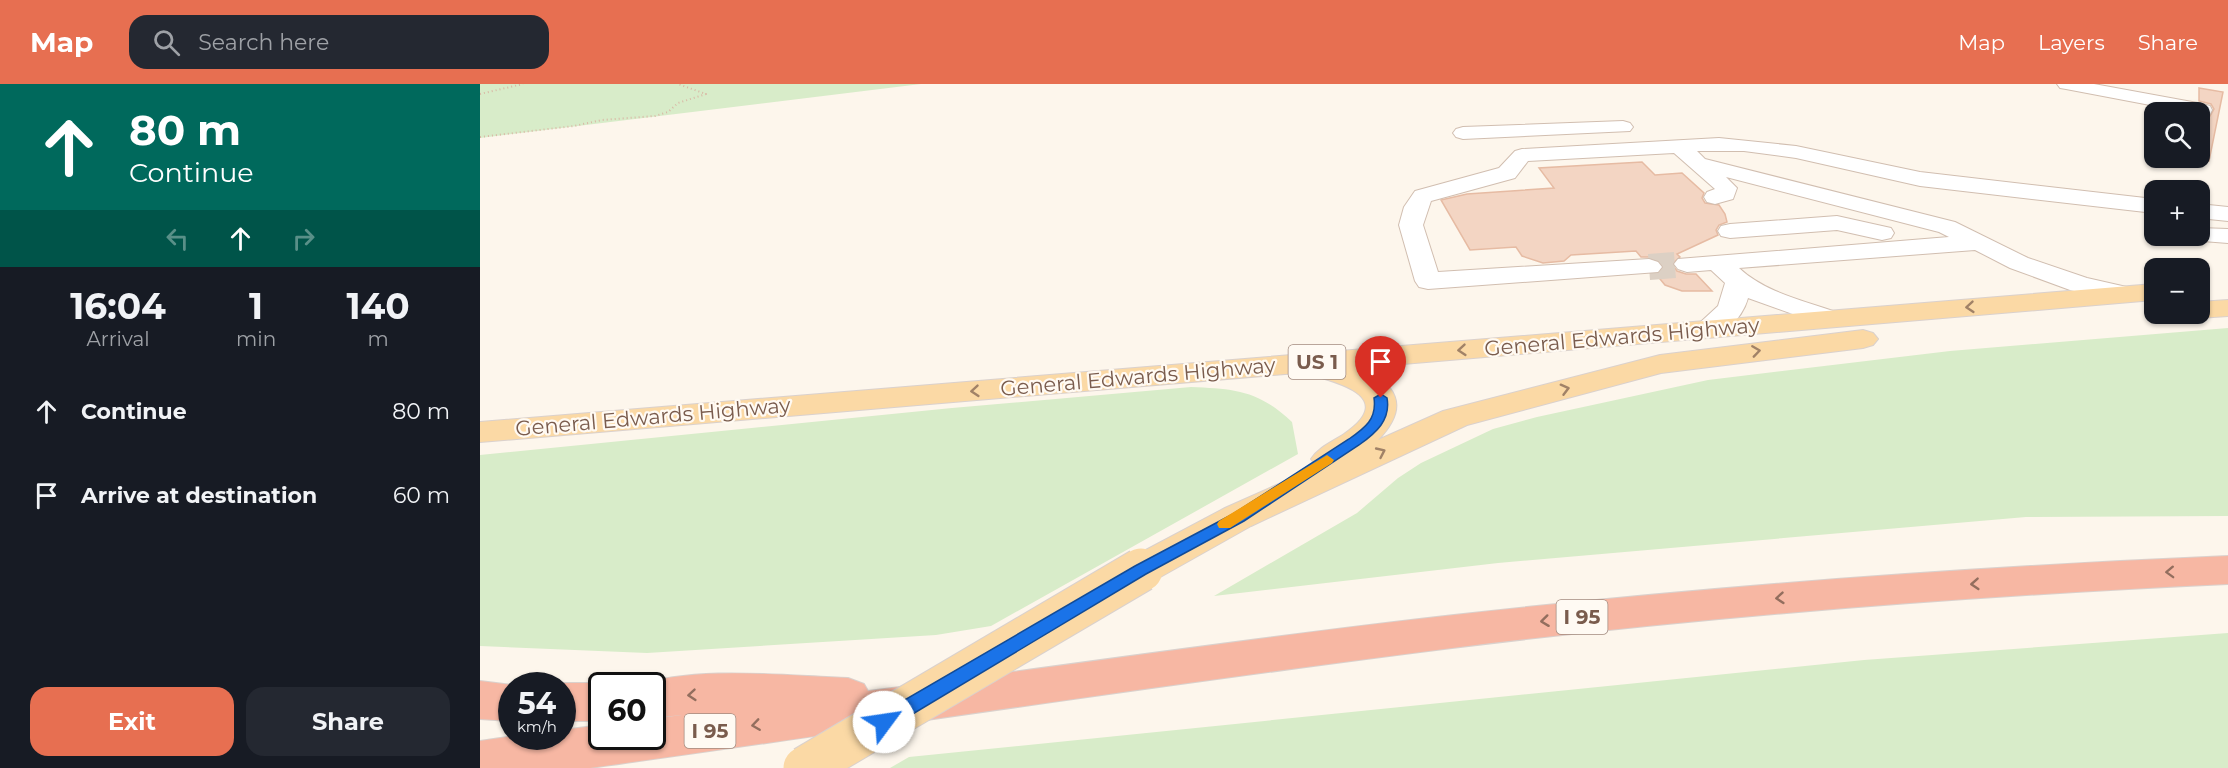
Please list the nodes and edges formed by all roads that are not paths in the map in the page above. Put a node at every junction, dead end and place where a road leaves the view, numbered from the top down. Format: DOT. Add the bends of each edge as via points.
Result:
graph roads {
  1 [pos="2066,84"];
  2 [pos="2161,102"];
  3 [pos="1702,125"];
  4 [pos="1643,127"];
  5 [pos="1489,132"];
  6 [pos="1463,133"];
  7 [pos="1719,144"];
  8 [pos="1678,146"];
  9 [pos="1522,155"];
  10 [pos="1698,163"];
  11 [pos="1715,197"];
  12 [pos="1963,206"];
  13 [pos="2210,212"];
  14 [pos="2228,214"];
  15 [pos="2144,217"];
  16 [pos="1730,231"];
  17 [pos="2210,235"];
  18 [pos="2228,236"];
  19 [pos="1980,243"];
  20 [pos="1917,248"];
  21 [pos="1718,262"];
  22 [pos="2019,263"];
  23 [pos="1687,264"];
  24 [pos="1649,267"];
  25 [pos="1739,282"];
  26 [pos="2228,286"];
  27 [pos="2210,287"];
  28 [pos="2144,293"];
  29 [pos="2121,294"];
  30 [pos="2021,303"];
  31 [pos="2228,308"];
  32 [pos="2210,309"];
  33 [pos="2144,315"];
  34 [pos="1829,319"];
  35 [pos="1706,330"];
  36 [pos="1274,366"];
  37 [pos="480,432"];
  38 [pos="1238,517"];
  39 [pos="2228,570"];
  40 [pos="666,698"];
  41 [pos="480,700"];
  42 [pos="939,700"];
  43 [pos="498,701"];
  44 [pos="480,762"];
  45 [pos="805,768"];
  1 -- 2 [label="street"];
  3 -- 7 [label="street"];
  4 -- 5 [label="street"];
  5 -- 6 [label="street"];
  5 -- 9 [label="street"];
  7 -- 8 [label="street"];
  7 -- 12 [label="street" via="1779,149 1920,179"];
  8 -- 9 [label="street"];
  8 -- 10 [label="street"];
  9 -- 24 [label="street" via="1507,173 1424,196 1411,225 1428,281"];
  10 -- 11 [label="street" via="1726,188 1725,194"];
  10 -- 12 [label="street"];
  12 -- 15 [label="street"];
  12 -- 19 [label="street"];
  13 -- 14 [label="street"];
  16 -- 20 [label="street" via="1837,223 1899,238"];
  17 -- 18 [label="street"];
  19 -- 20 [label="street"];
  19 -- 22 [label="street"];
  20 -- 21 [label="street"];
  21 -- 23 [label="street"];
  21 -- 25 [label="street"];
  22 -- 29 [label="street"];
  22 -- 30 [label="street" via="2027,289"];
  25 -- 34 [label="street" via="1777,301"];
  25 -- 35 [label="street" via="1731,310"];
  26 -- 27 [label="main road"];
  28 -- 29 [label="main road, General Edwards Highway / US 1"];
  29 -- 30 [label="main road, General Edwards Highway / US 1"];
  30 -- 34 [label="main road, General Edwards Highway / US 1, one-way"];
  31 -- 32 [label="main road"];
  38 -- 33 [label="main road, General Edwards Highway, one-way" via="1455,418 1660,364 1825,342"];
  34 -- 35 [label="main road, General Edwards Highway / US 1"];
  35 -- 36 [label="main road, General Edwards Highway / US 1, one-way"];
  36 -- 37 [label="main road, General Edwards Highway / US 1, one-way"];
  36 -- 38 [label="main road" via="1319,368 1354,376 1378,393 1383,403 1382,414 1362,436"];
  38 -- 45 [label="main road, General Edwards Highway, bridge"];
  39 -- 42 [label="highway, I 95, one-way" via="1961,584 1587,616"];
  42 -- 40 [label="highway, one-way" via="723,692"];
  41 -- 43 [label="highway"];
  42 -- 44 [label="highway, I 95, one-way"];
}
